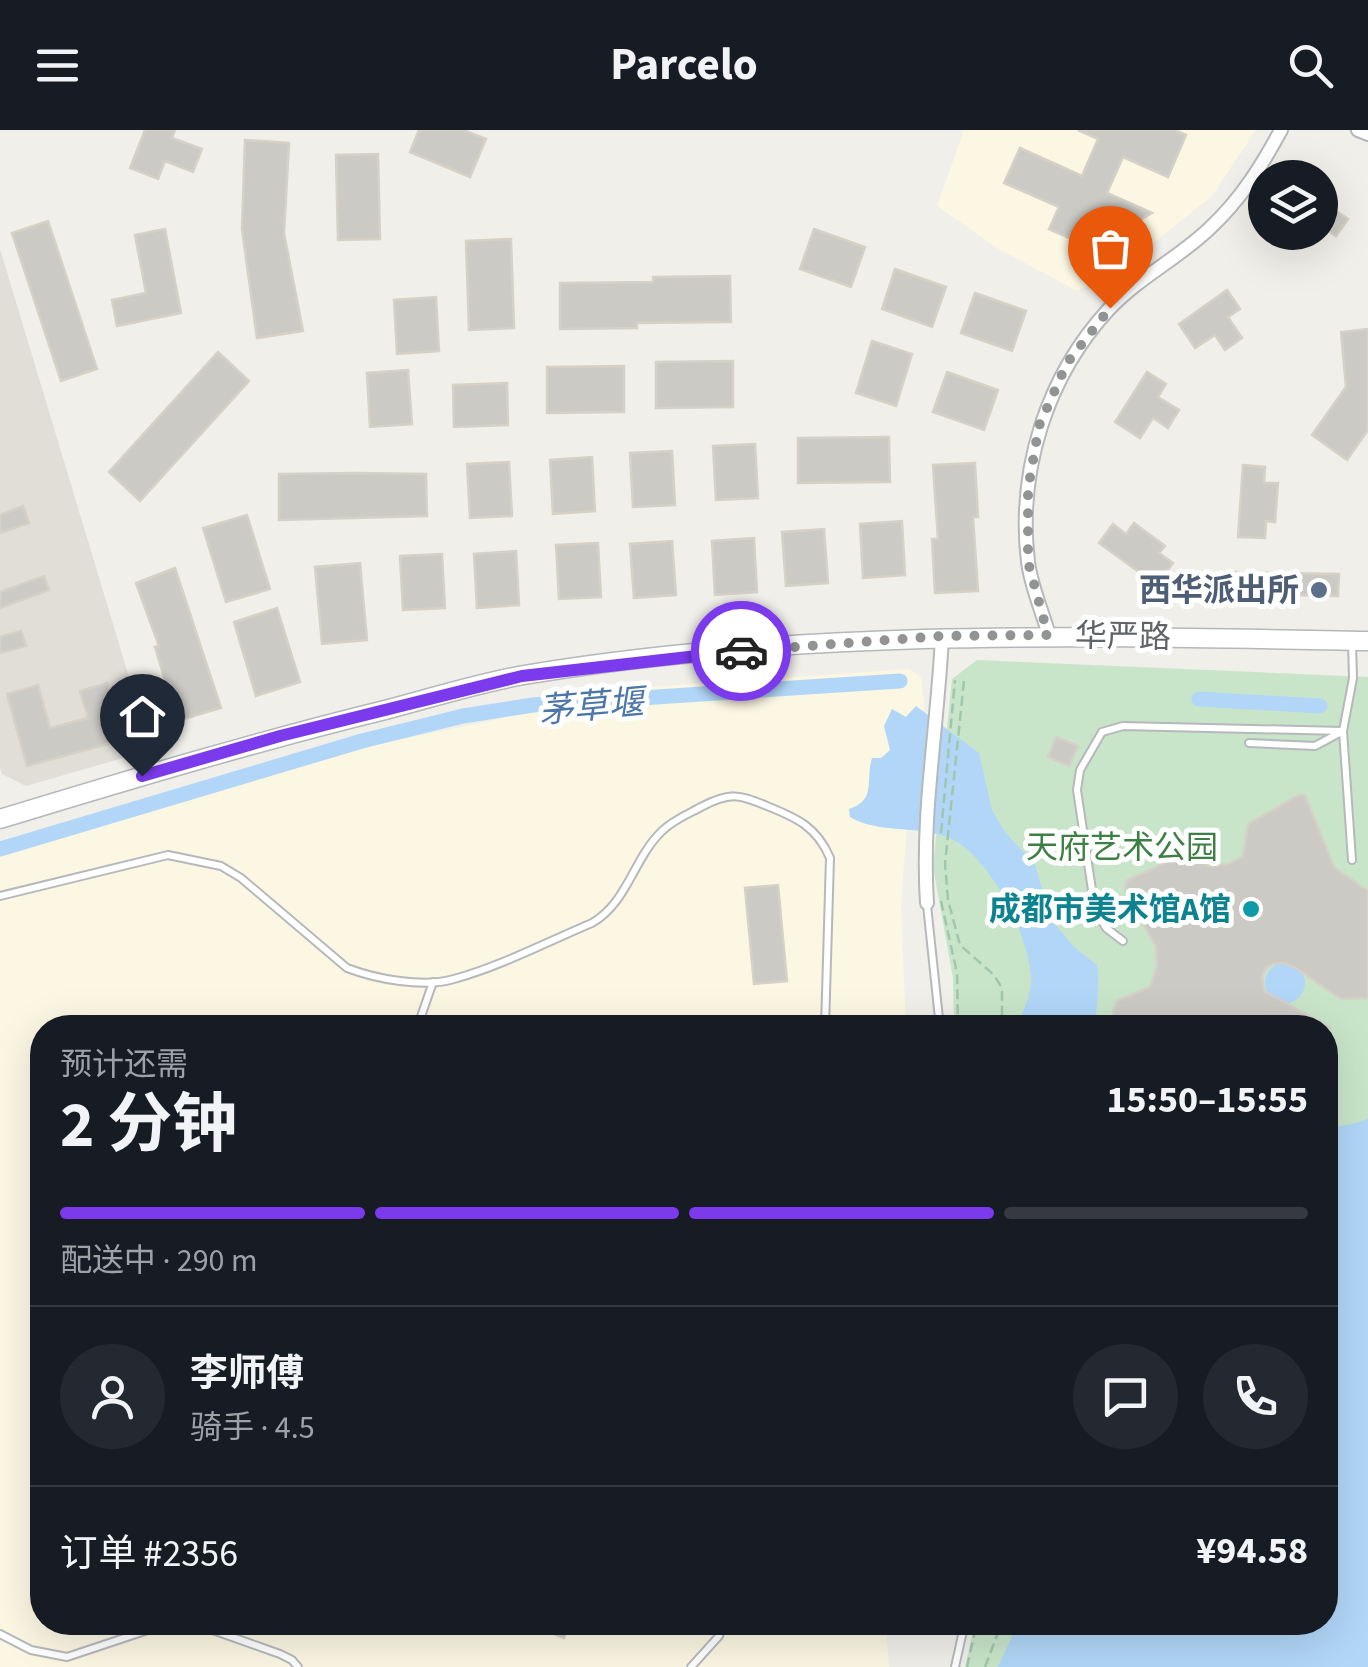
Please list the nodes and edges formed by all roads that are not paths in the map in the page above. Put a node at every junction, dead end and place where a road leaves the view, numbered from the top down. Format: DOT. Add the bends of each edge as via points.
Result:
graph roads {
  1 [pos="1281,130"];
  2 [pos="1358,130"];
  3 [pos="1368,134"];
  4 [pos="1048,635"];
  5 [pos="942,636"];
  6 [pos="1360,641"];
  7 [pos="1342,731"];
  8 [pos="1248,744"];
  9 [pos="0,819"];
  10 [pos="1352,860"];
  11 [pos="0,896"];
  12 [pos="927,903"];
  13 [pos="1123,941"];
  14 [pos="433,982"];
  15 [pos="421,1015"];
  16 [pos="826,1015"];
  17 [pos="939,1015"];
  18 [pos="0,1634"];
  19 [pos="134,1635"];
  20 [pos="227,1635"];
  21 [pos="719,1635"];
  22 [pos="962,1635"];
  23 [pos="42,1654"];
  24 [pos="41,1667"];
  25 [pos="298,1667"];
  26 [pos="691,1667"];
  27 [pos="955,1667"];
  1 -- 4 [label="street" via="1250,186 1208,230 1110,308 1067,363 1039,426 1028,489 1028,562"];
  2 -- 3 [label="street"];
  4 -- 5 [label="street, 华严路"];
  4 -- 6 [label="street, 华严路"];
  5 -- 9 [label="street, 华严路" via="522,676 280,736"];
  5 -- 12 [label="street" via="926,814"];
  6 -- 7 [label="lane"];
  7 -- 8 [label="lane" via="1315,746"];
  7 -- 10 [label="lane"];
  7 -- 13 [label="lane" via="1123,726 1102,732 1076,790 1095,910"];
  11 -- 14 [label="lane" via="168,856 192,859 241,878 347,968"];
  12 -- 17 [label="lane"];
  14 -- 15 [label="lane"];
  14 -- 16 [label="lane" via="453,980 610,913 663,829 736,794 810,827 830,858"];
  18 -- 23 [label="lane"];
  19 -- 23 [label="lane" via="68,1657"];
  20 -- 25 [label="lane"];
  21 -- 26 [label="lane"];
  22 -- 27 [label="lane"];
  23 -- 24 [label="lane"];
}
